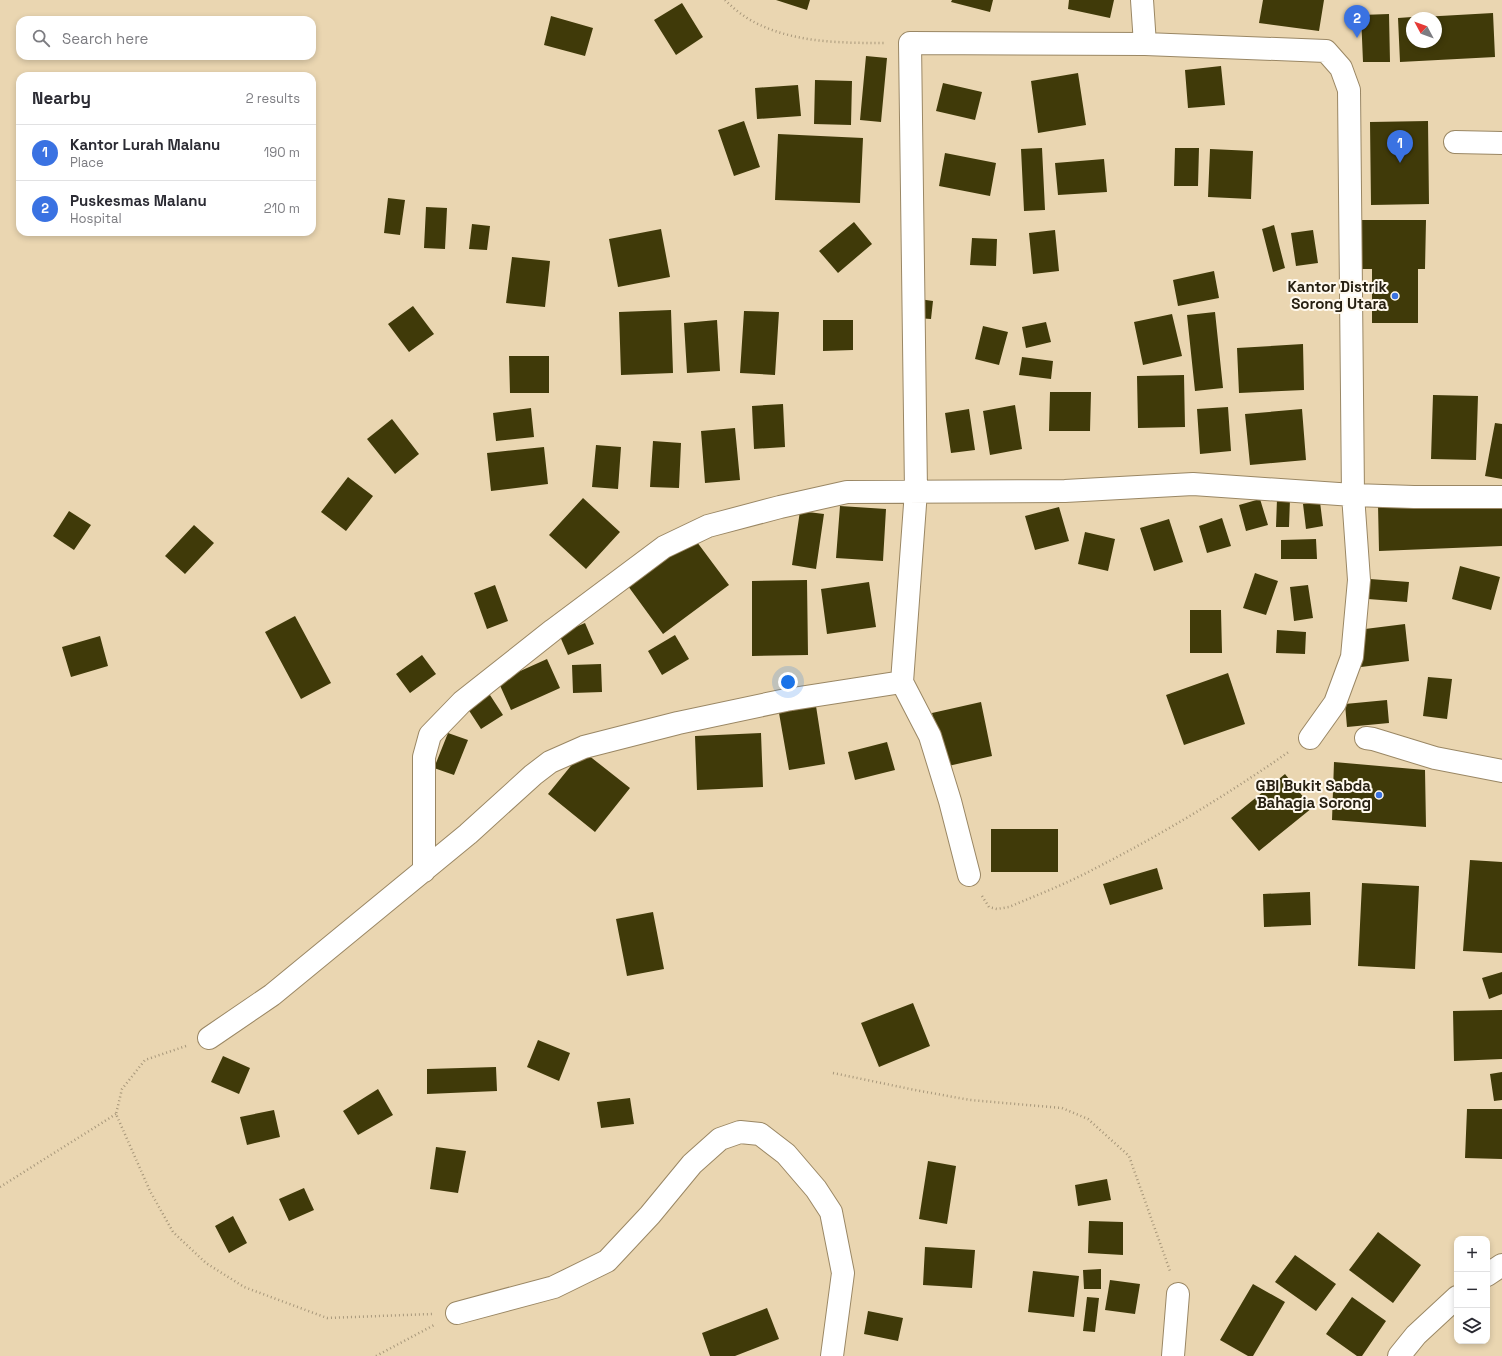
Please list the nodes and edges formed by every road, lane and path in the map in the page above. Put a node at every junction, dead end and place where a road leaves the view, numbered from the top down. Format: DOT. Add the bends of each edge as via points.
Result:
graph roads {
  1 [pos="725,0"];
  2 [pos="1142,0"];
  3 [pos="910,43"];
  4 [pos="1144,44"];
  5 [pos="1455,142"];
  6 [pos="1502,143"];
  7 [pos="916,491"];
  8 [pos="1353,495"];
  9 [pos="1502,497"];
  10 [pos="902,682"];
  11 [pos="1310,738"];
  12 [pos="1366,738"];
  13 [pos="1502,771"];
  14 [pos="424,871"];
  15 [pos="969,875"];
  16 [pos="209,1038"];
  17 [pos="833,1073"];
  18 [pos="116,1114"];
  19 [pos="0,1186"];
  20 [pos="1502,1265"];
  21 [pos="1490,1273"];
  22 [pos="1178,1294"];
  23 [pos="1454,1300"];
  24 [pos="457,1313"];
  25 [pos="376,1356"];
  26 [pos="832,1356"];
  27 [pos="1173,1356"];
  28 [pos="1399,1356"];
  1 -- 3 [label="path" via="753,22 786,36 847,43"];
  2 -- 4 [label="street"];
  3 -- 4 [label="street"];
  3 -- 7 [label="street"];
  4 -- 8 [label="street" via="1326,51 1341,68 1349,90"];
  5 -- 6 [label="street"];
  7 -- 8 [label="street" via="1065,491 1193,484"];
  7 -- 10 [label="street"];
  7 -- 14 [label="street" via="847,492 708,526 664,547 553,630 462,702 430,735 424,757"];
  8 -- 9 [label="street"];
  8 -- 11 [label="street" via="1359,580 1352,657 1336,703"];
  10 -- 14 [label="street" via="786,700 678,723 584,747 550,762"];
  10 -- 15 [label="street" via="930,736"];
  11 -- 15 [label="path" via="1246,782 1165,831 1091,871 1009,906 997,909 989,907"];
  12 -- 13 [label="street" via="1435,758"];
  14 -- 16 [label="street" via="272,995"];
  16 -- 18 [label="path" via="145,1060 122,1089"];
  17 -- 22 [label="path" via="970,1100 1062,1108 1088,1119 1129,1156"];
  18 -- 19 [label="path"];
  18 -- 24 [label="path" via="150,1191 173,1232 206,1262 244,1287 327,1318"];
  20 -- 21 [label="street"];
  22 -- 27 [label="street"];
  23 -- 28 [label="street" via="1416,1335"];
  24 -- 25 [label="path"];
  24 -- 26 [label="street" via="554,1287 607,1261 650,1215 692,1164 720,1139 740,1132 760,1134 786,1154 816,1189 831,1212 843,1273"];
}
